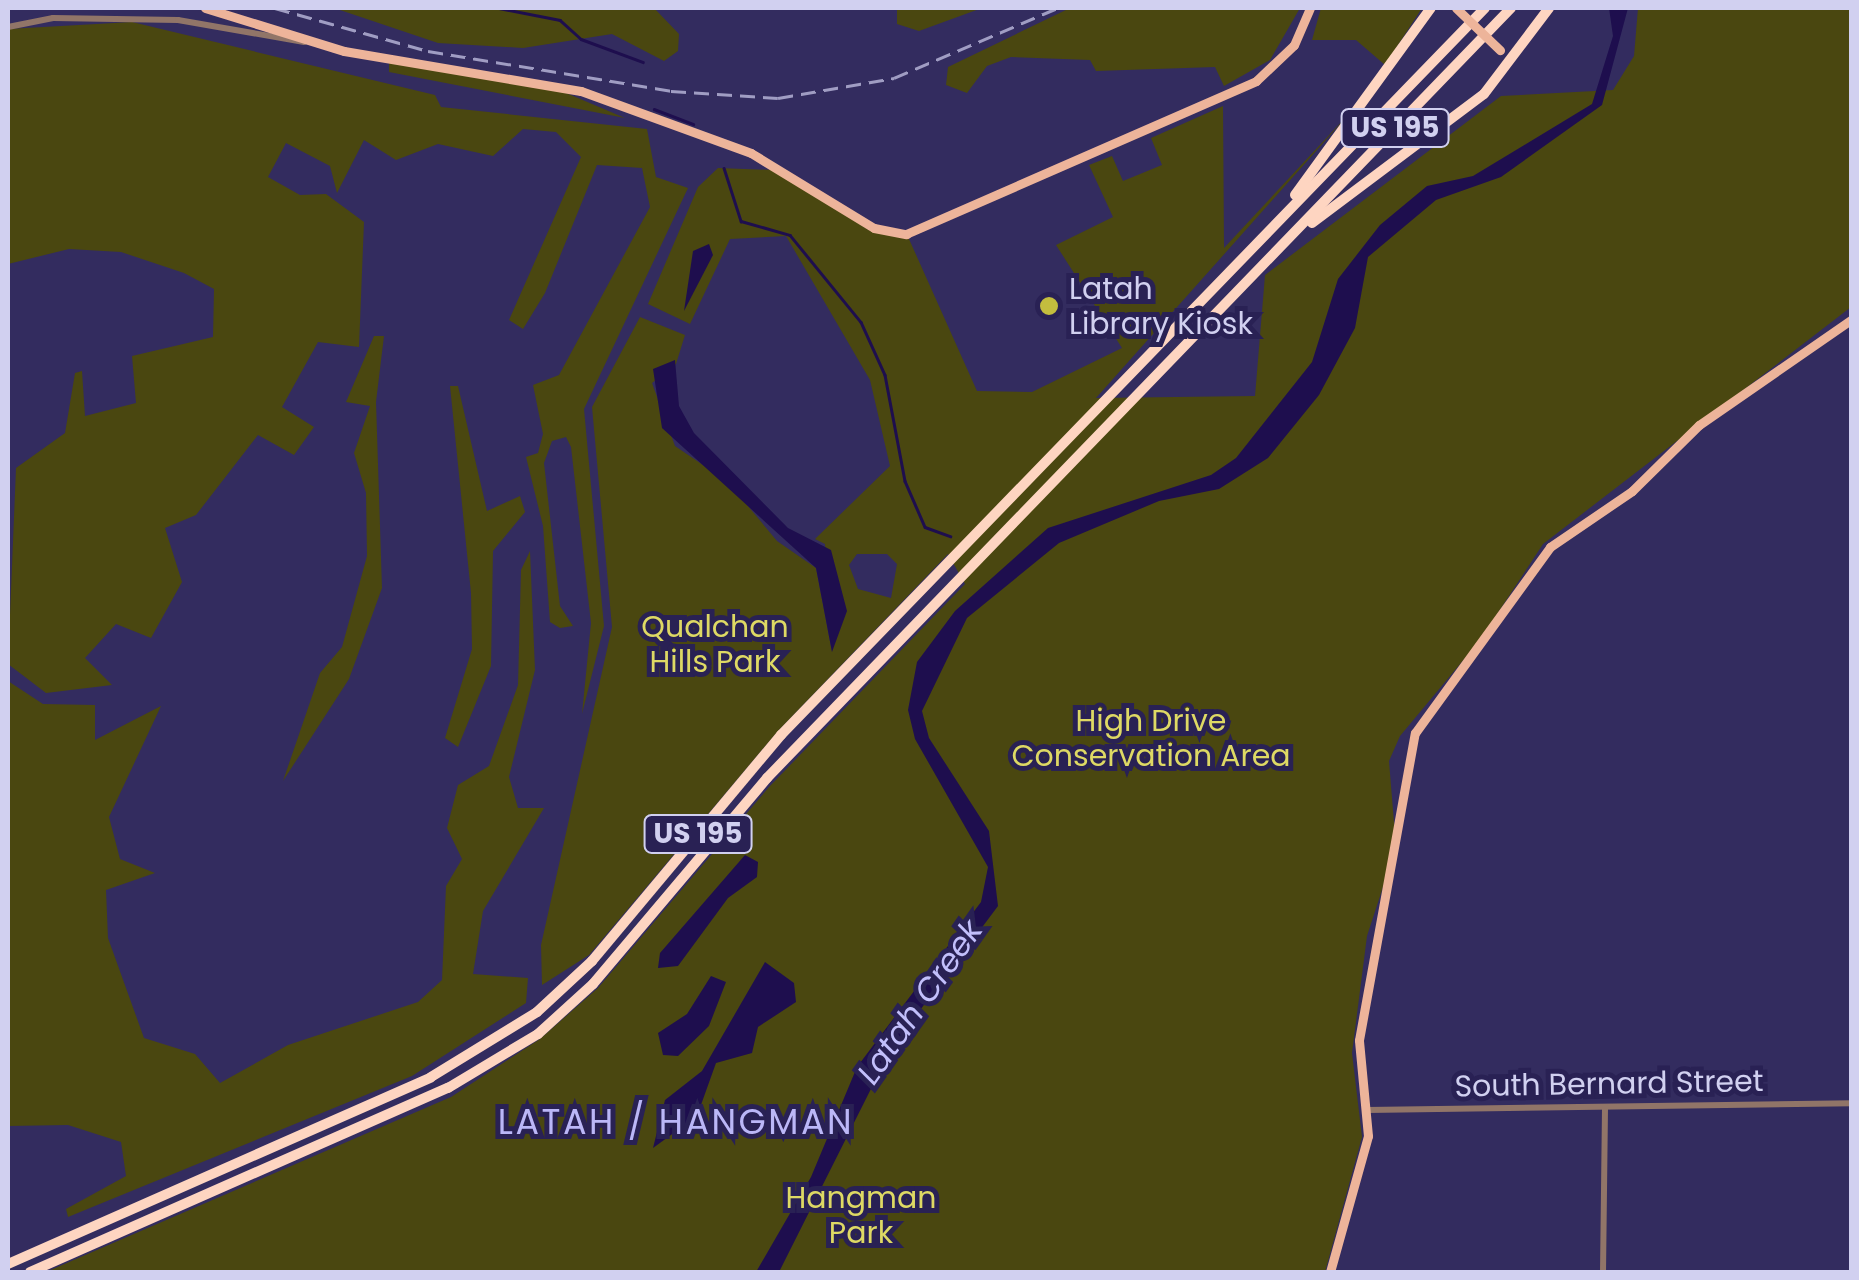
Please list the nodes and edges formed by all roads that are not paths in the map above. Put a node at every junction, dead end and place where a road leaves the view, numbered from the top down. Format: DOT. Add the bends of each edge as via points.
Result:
graph roads {
  1 [pos="205,8"];
  2 [pos="1310,8"];
  3 [pos="1432,8"];
  4 [pos="1456,8"];
  5 [pos="1485,8"];
  6 [pos="1511,8"];
  7 [pos="1549,8"];
  8 [pos="8,28"];
  9 [pos="304,42"];
  10 [pos="1513,62"];
  11 [pos="1268,232"];
  12 [pos="1280,248"];
  13 [pos="1852,319"];
  14 [pos="1852,1103"];
  15 [pos="1605,1107"];
  16 [pos="1367,1110"];
  17 [pos="8,1264"];
  18 [pos="30,1272"];
  19 [pos="1330,1272"];
  20 [pos="1602,1272"];
  1 -- 9 [label="main road"];
  2 -- 9 [label="main road" via="1294,45 1256,80 927,232 874,228 780,166 526,76"];
  3 -- 11 [label="highway"];
  4 -- 10 [label="main road, bridge"];
  5 -- 11 [label="highway, US 195"];
  6 -- 12 [label="highway, US 195"];
  7 -- 10 [label="highway"];
  8 -- 9 [label="street" via="53,18 178,20"];
  10 -- 12 [label="highway" via="1451,122"];
  11 -- 17 [label="highway, US 195" via="781,735 592,961 536,1012 432,1077"];
  12 -- 18 [label="highway, US 195" via="767,778 593,984 538,1034 448,1088"];
  13 -- 16 [label="main road" via="1550,547 1415,733 1404,776 1404,832 1372,938 1359,1040"];
  14 -- 15 [label="street, South Bernard Street"];
  15 -- 16 [label="street, South Bernard Street"];
  15 -- 20 [label="street"];
  16 -- 19 [label="main road"];
}
